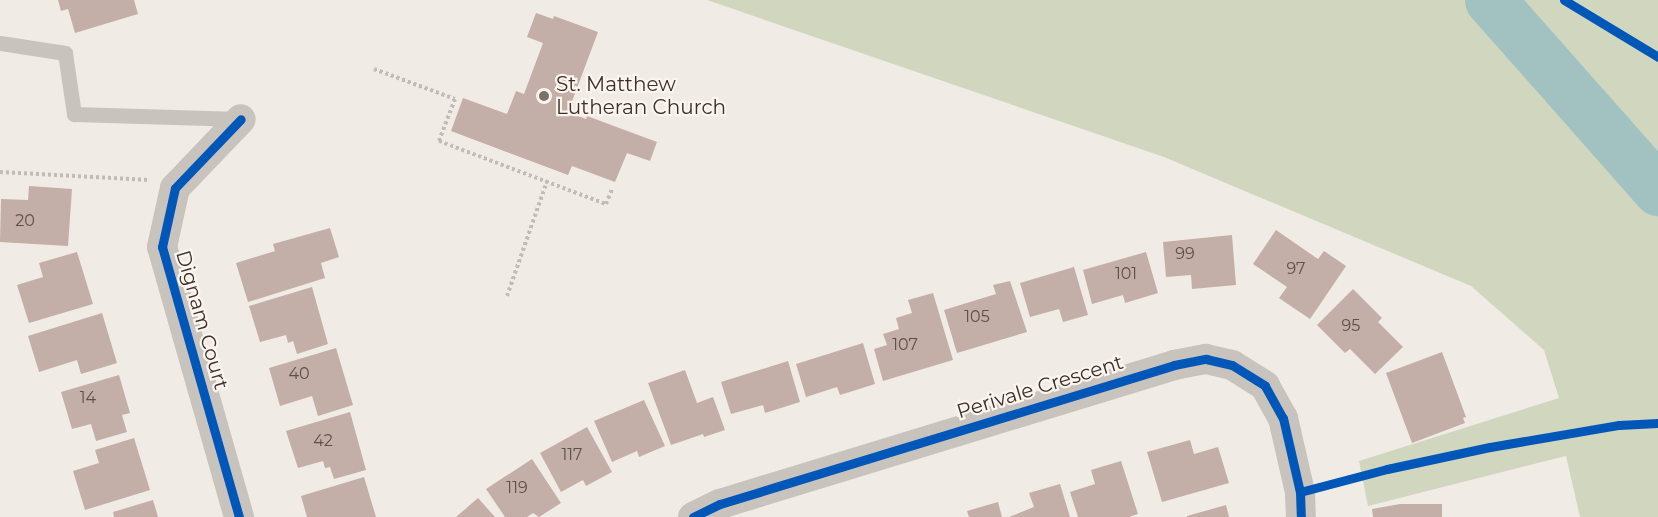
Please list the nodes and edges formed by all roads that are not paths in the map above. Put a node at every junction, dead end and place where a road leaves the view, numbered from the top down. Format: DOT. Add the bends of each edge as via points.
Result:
graph roads {
  1 [pos="0,42"];
  2 [pos="241,119"];
  3 [pos="239,517"];
  4 [pos="693,517"];
  5 [pos="1301,517"];
  1 -- 2 [label="lane" via="65,53 74,114"];
  2 -- 3 [label="street, Dignam Court" via="175,188 162,247"];
  4 -- 5 [label="street, Perivale Crescent" via="731,501 1174,365 1206,359 1232,365 1265,386 1283,418 1300,492"];
}
